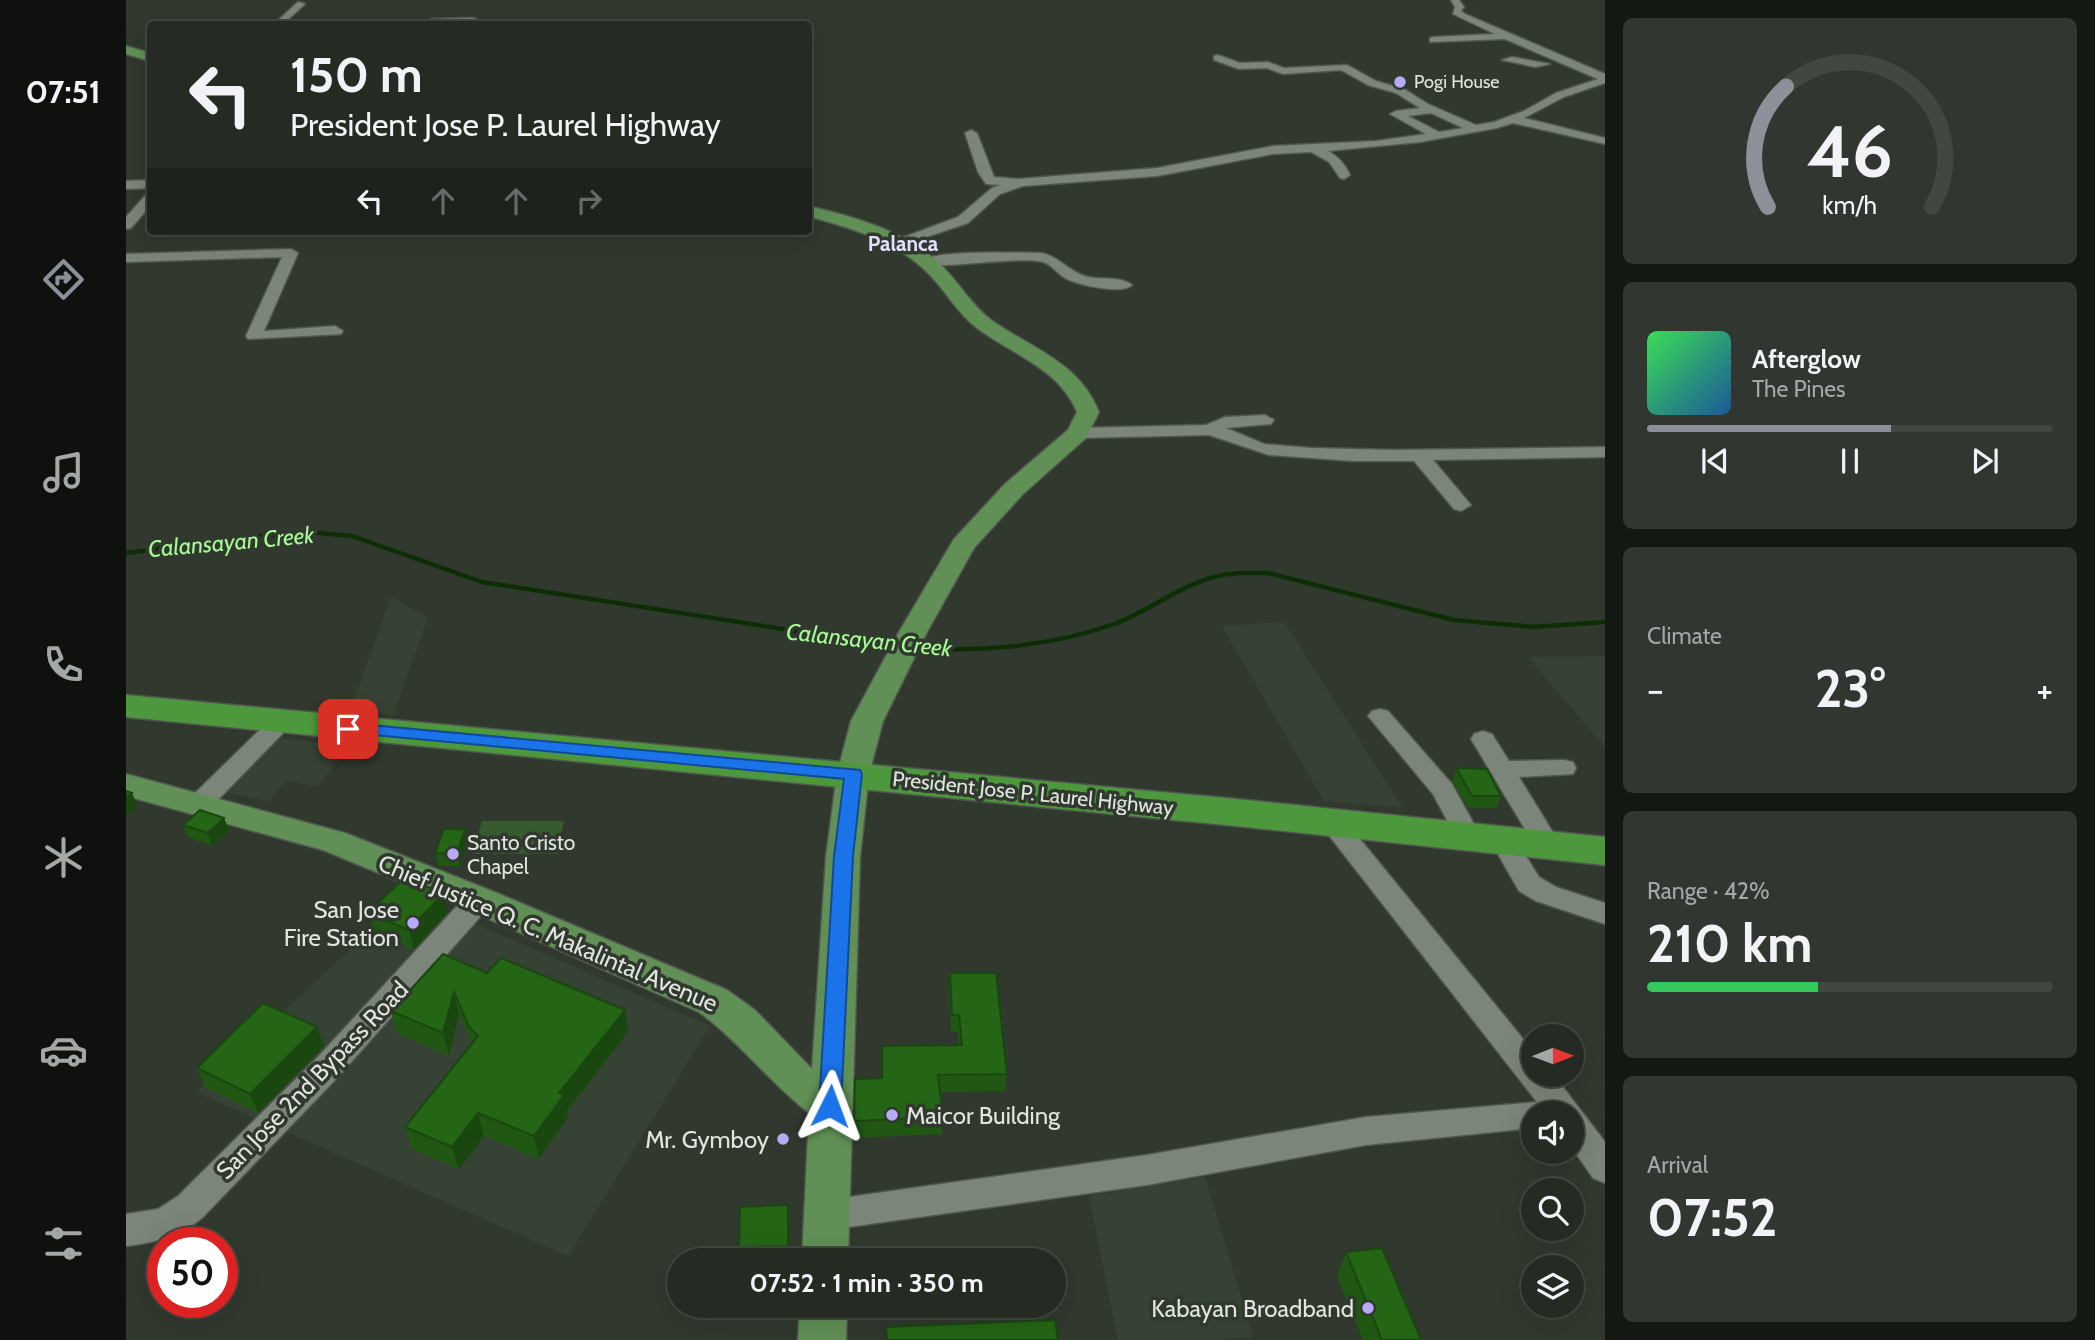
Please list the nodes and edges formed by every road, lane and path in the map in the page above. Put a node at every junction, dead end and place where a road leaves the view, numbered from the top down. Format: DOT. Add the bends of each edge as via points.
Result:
graph roads {
  1 [pos="1455,0"];
  2 [pos="301,4"];
  3 [pos="281,21"];
  4 [pos="1458,30"];
  5 [pos="1505,37"];
  6 [pos="1473,38"];
  7 [pos="1433,40"];
  8 [pos="126,51"];
  9 [pos="1251,54"];
  10 [pos="147,56"];
  11 [pos="1507,60"];
  12 [pos="1565,63"];
  13 [pos="1283,71"];
  14 [pos="1605,79"];
  15 [pos="1303,82"];
  16 [pos="1431,110"];
  17 [pos="1512,119"];
  18 [pos="1475,129"];
  19 [pos="971,133"];
  20 [pos="1438,135"];
  21 [pos="1605,141"];
  22 [pos="1315,149"];
  23 [pos="1344,175"];
  24 [pos="1021,182"];
  25 [pos="147,184"];
  26 [pos="126,185"];
  27 [pos="147,201"];
  28 [pos="812,212"];
  29 [pos="126,225"];
  30 [pos="898,242"];
  31 [pos="126,258"];
  32 [pos="926,262"];
  33 [pos="1125,285"];
  34 [pos="335,331"];
  35 [pos="1265,420"];
  36 [pos="1209,430"];
  37 [pos="1078,433"];
  38 [pos="1605,452"];
  39 [pos="1418,454"];
  40 [pos="1461,505"];
  41 [pos="126,706"];
  42 [pos="1380,716"];
  43 [pos="280,723"];
  44 [pos="1483,739"];
  45 [pos="1564,768"];
  46 [pos="1500,769"];
  47 [pos="853,774"];
  48 [pos="126,785"];
  49 [pos="200,803"];
  50 [pos="1333,823"];
  51 [pos="1485,838"];
  52 [pos="1547,844"];
  53 [pos="1605,851"];
  54 [pos="480,900"];
  55 [pos="1605,914"];
  56 [pos="1521,1059"];
  57 [pos="830,1106"];
  58 [pos="1521,1118"];
  59 [pos="1584,1146"];
  60 [pos="1605,1168"];
  61 [pos="827,1215"];
  62 [pos="126,1230"];
  63 [pos="826,1248"];
  64 [pos="823,1318"];
  65 [pos="822,1340"];
  1 -- 5 [label="street" via="1460,7 1456,12"];
  2 -- 3 [label="street"];
  4 -- 6 [label="street"];
  5 -- 6 [label="street"];
  5 -- 12 [label="street"];
  6 -- 7 [label="street"];
  8 -- 10 [label="main road"];
  9 -- 13 [label="street" via="1218,58 1235,65 1268,65"];
  11 -- 12 [label="street"];
  12 -- 14 [label="street"];
  13 -- 15 [label="street"];
  13 -- 16 [label="street" via="1343,67"];
  14 -- 17 [label="street"];
  16 -- 18 [label="street"];
  16 -- 20 [label="street" via="1396,114"];
  17 -- 18 [label="street"];
  17 -- 21 [label="street"];
  18 -- 20 [label="street"];
  19 -- 24 [label="street" via="990,181"];
  20 -- 22 [label="street"];
  22 -- 23 [label="street" via="1339,163"];
  22 -- 24 [label="street" via="1245,154 1157,172"];
  24 -- 30 [label="street" via="996,191 963,220"];
  25 -- 26 [label="street"];
  27 -- 29 [label="street"];
  28 -- 30 [label="main road"];
  30 -- 32 [label="main road"];
  31 -- 34 [label="street" via="291,253 254,336"];
  32 -- 33 [label="street" via="1042,257 1088,282"];
  32 -- 37 [label="main road" via="978,320 1048,364 1084,397 1088,412"];
  35 -- 36 [label="street" via="1225,422"];
  36 -- 37 [label="street"];
  36 -- 39 [label="street" via="1270,451"];
  37 -- 47 [label="main road" via="988,515 963,545 867,721"];
  38 -- 39 [label="street"];
  39 -- 40 [label="street"];
  41 -- 43 [label="highway, President Jose P. Laurel Highway"];
  42 -- 51 [label="street"];
  43 -- 47 [label="highway, President Jose P. Laurel Highway"];
  43 -- 49 [label="street"];
  44 -- 46 [label="street"];
  45 -- 46 [label="street"];
  46 -- 52 [label="street"];
  47 -- 50 [label="highway, President Jose P. Laurel Highway"];
  47 -- 57 [label="main road" via="843,856"];
  48 -- 49 [label="main road, Chief Justice Q. C. Makalintal Avenue"];
  49 -- 54 [label="main road, Chief Justice Q. C. Makalintal Avenue" via="333,841"];
  50 -- 51 [label="highway, President Jose P. Laurel Highway"];
  50 -- 56 [label="street"];
  51 -- 52 [label="highway, President Jose P. Laurel Highway"];
  51 -- 55 [label="street" via="1529,884"];
  52 -- 53 [label="highway, President Jose P. Laurel Highway"];
  54 -- 57 [label="main road, Chief Justice Q. C. Makalintal Avenue" via="713,1001 741,1021 796,1080"];
  54 -- 62 [label="street, San Jose 2nd Bypass Road" via="327,1069 190,1208 170,1222"];
  57 -- 61 [label="main road"];
  58 -- 61 [label="street" via="1366,1131 1146,1170"];
  59 -- 60 [label="street"];
  61 -- 63 [label="main road"];
  64 -- 65 [label="main road"];
}
